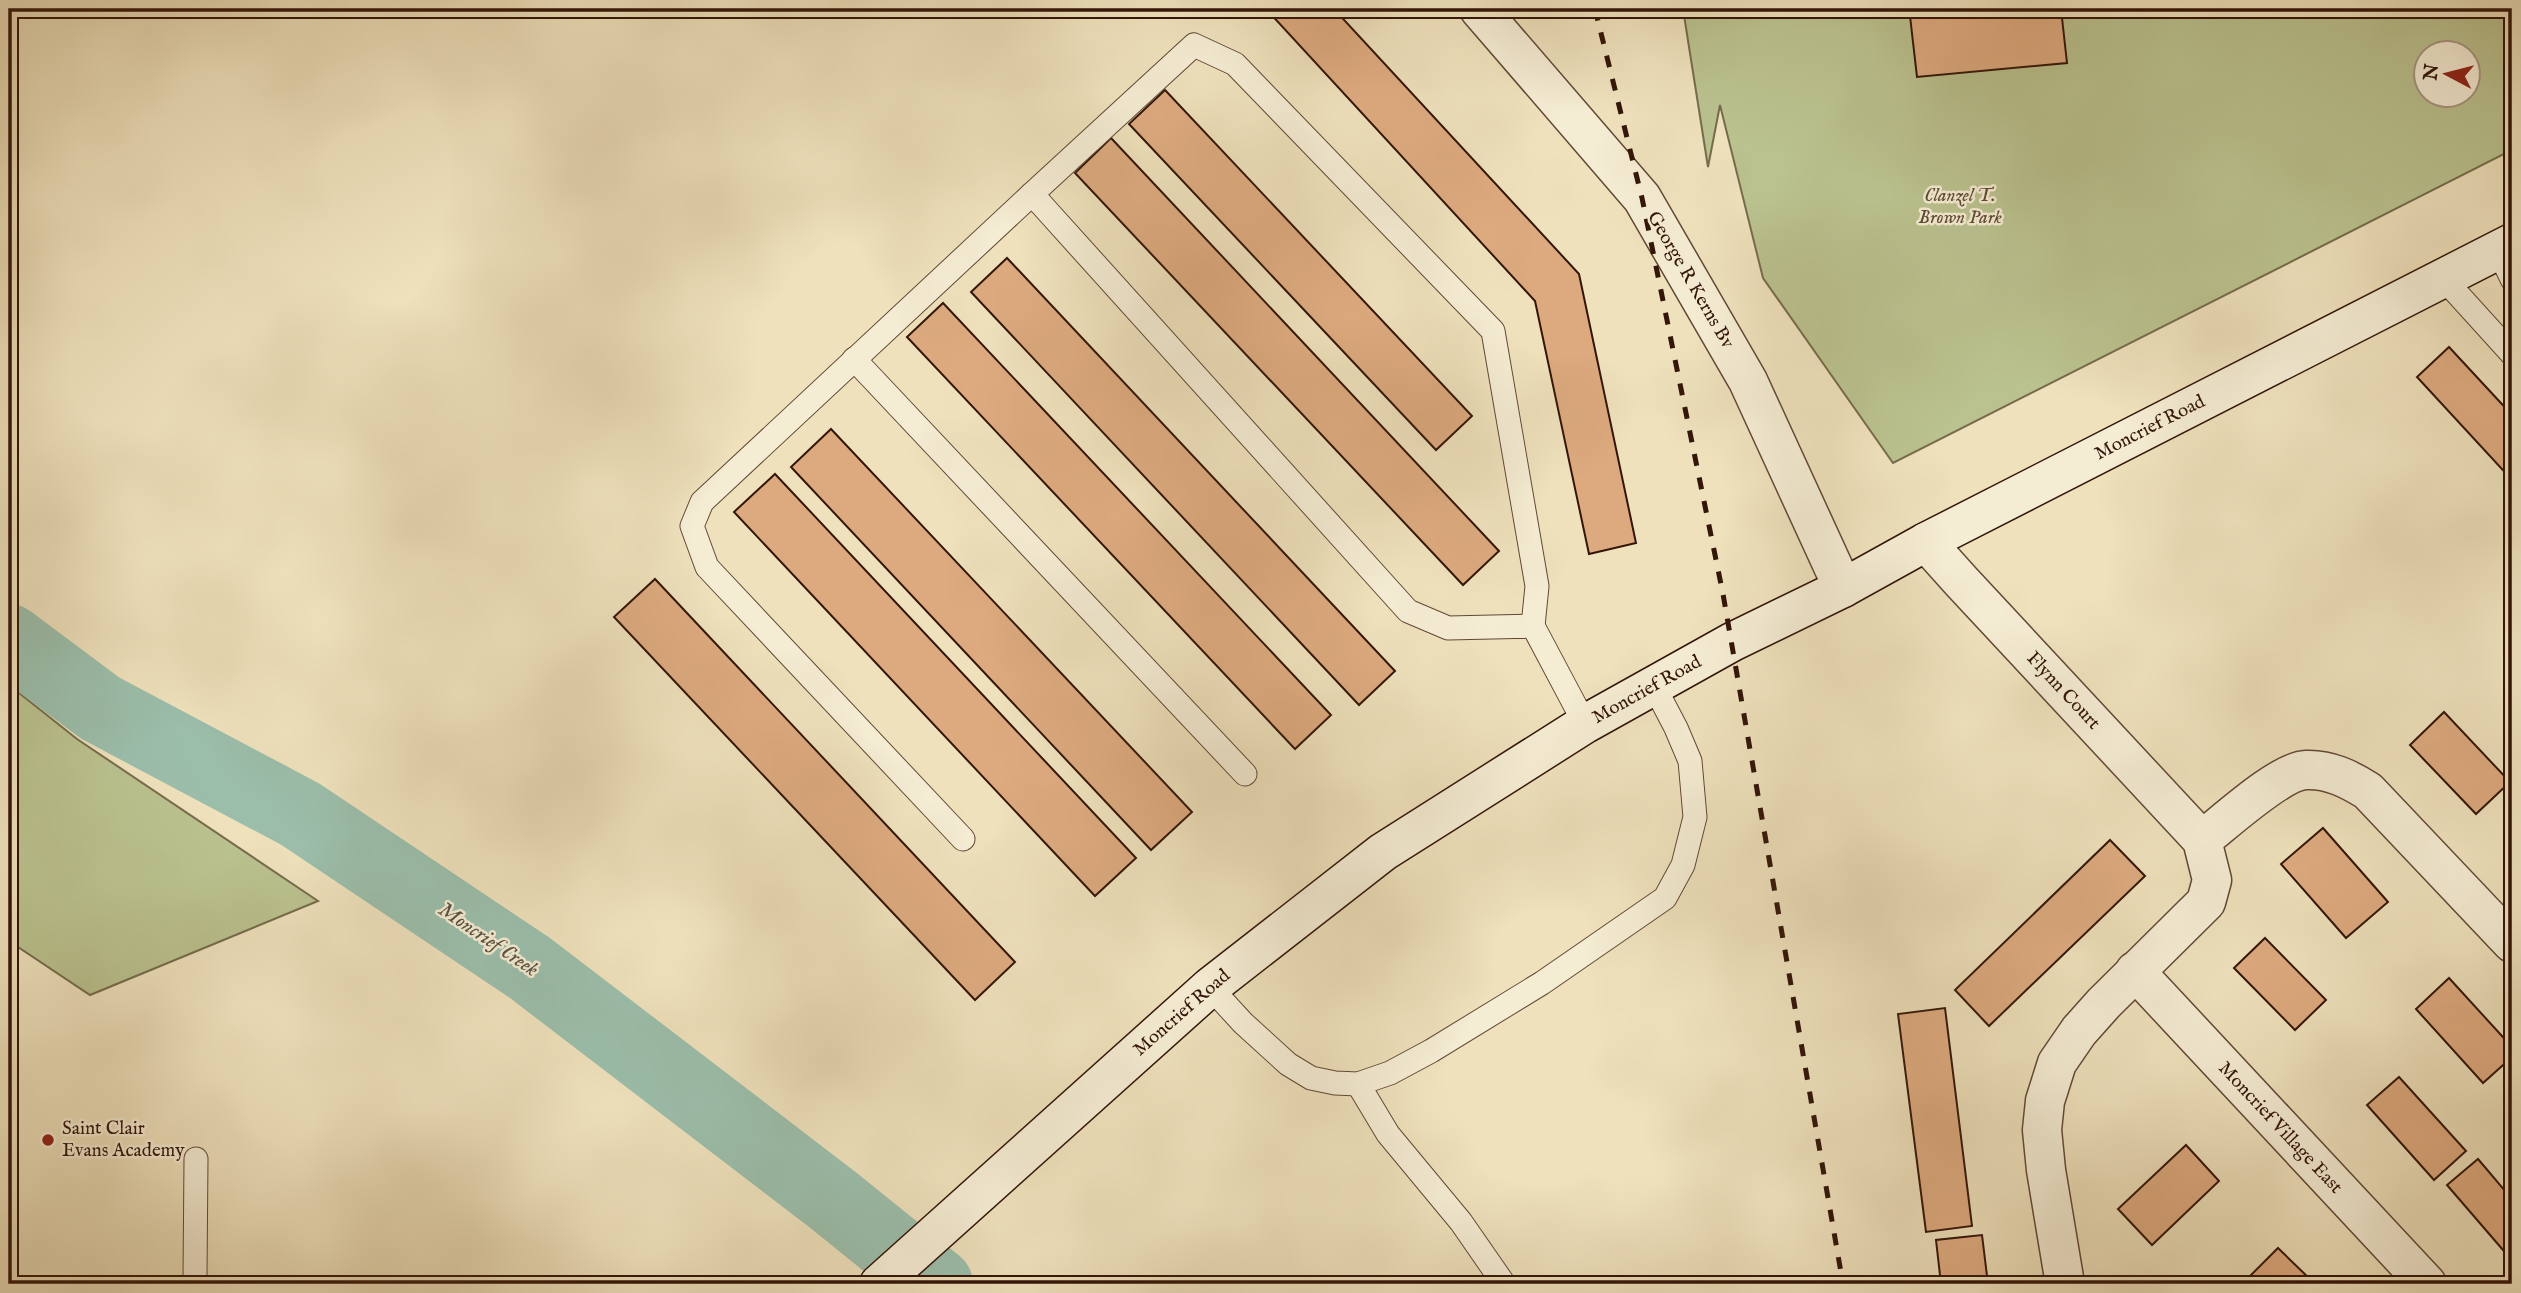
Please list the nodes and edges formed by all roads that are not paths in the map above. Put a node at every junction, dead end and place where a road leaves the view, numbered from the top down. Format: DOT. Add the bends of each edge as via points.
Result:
graph roads {
  1 [pos="1479,9"];
  2 [pos="1032,194"];
  3 [pos="2508,257"];
  4 [pos="2444,279"];
  5 [pos="2509,345"];
  6 [pos="854,359"];
  7 [pos="1927,542"];
  8 [pos="1843,588"];
  9 [pos="1533,626"];
  10 [pos="1654,686"];
  11 [pos="1585,724"];
  12 [pos="1245,775"];
  13 [pos="962,839"];
  14 [pos="2202,840"];
  15 [pos="2512,943"];
  16 [pos="2135,971"];
  17 [pos="1210,987"];
  18 [pos="1358,1084"];
  19 [pos="196,1159"];
  20 [pos="201,1282"];
  21 [pos="878,1284"];
  22 [pos="1504,1284"];
  23 [pos="2066,1284"];
  24 [pos="2427,1284"];
  1 -- 8 [label="street, George R Kerns Bv" via="1642,198 1748,381"];
  2 -- 6 [label="lane"];
  2 -- 9 [label="lane" via="1408,611 1448,628"];
  2 -- 9 [label="lane" via="1195,45 1235,64 1493,331 1537,586"];
  3 -- 4 [label="street, Moncrief Road"];
  4 -- 5 [label="lane"];
  4 -- 7 [label="street, Moncrief Road"];
  6 -- 12 [label="lane"];
  6 -- 13 [label="lane" via="702,502 692,526 707,567"];
  7 -- 8 [label="street, Moncrief Road"];
  7 -- 14 [label="street, Flynn Court"];
  8 -- 10 [label="street, Moncrief Road"];
  9 -- 11 [label="lane"];
  10 -- 11 [label="street, Moncrief Road"];
  10 -- 18 [label="lane" via="1689,761 1695,817 1683,865 1665,898 1542,983 1431,1051"];
  11 -- 17 [label="street, Moncrief Road" via="1383,852"];
  14 -- 15 [label="street" via="2283,777 2304,769 2346,778 2368,791"];
  14 -- 16 [label="street" via="2211,880 2206,902"];
  16 -- 23 [label="street" via="2079,1031 2057,1063 2045,1101 2045,1157"];
  16 -- 24 [label="street, Moncrief Village East"];
  17 -- 18 [label="lane" via="1288,1064 1311,1078"];
  17 -- 21 [label="street, Moncrief Road"];
  18 -- 22 [label="lane" via="1388,1135 1461,1222"];
  19 -- 20 [label="lane"];
}
